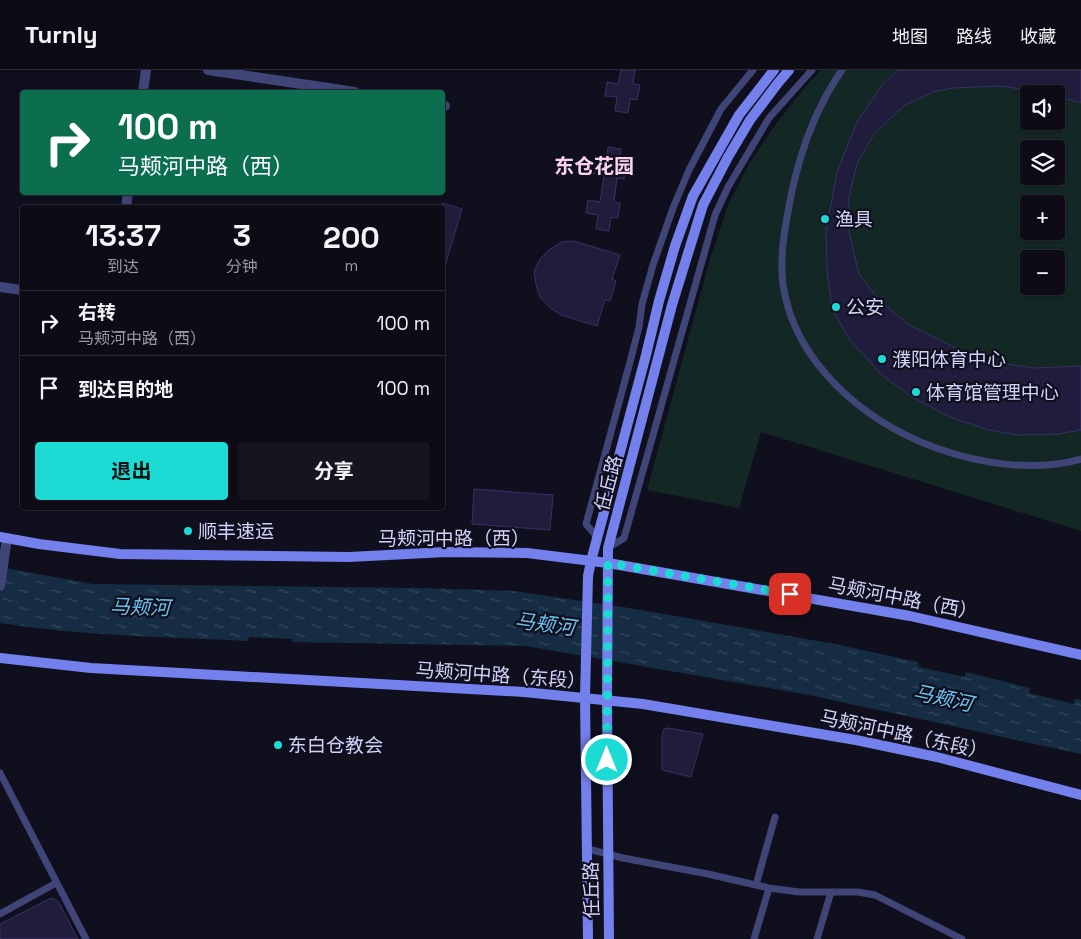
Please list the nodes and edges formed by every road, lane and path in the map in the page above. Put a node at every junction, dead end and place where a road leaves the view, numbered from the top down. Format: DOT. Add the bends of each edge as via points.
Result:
graph roads {
  1 [pos="146,70"];
  2 [pos="208,70"];
  3 [pos="753,70"];
  4 [pos="774,70"];
  5 [pos="789,70"];
  6 [pos="812,70"];
  7 [pos="842,70"];
  8 [pos="143,90"];
  9 [pos="342,90"];
  10 [pos="0,287"];
  11 [pos="20,290"];
  12 [pos="1081,459"];
  13 [pos="4,537"];
  14 [pos="597,537"];
  15 [pos="608,548"];
  16 [pos="590,561"];
  17 [pos="608,563"];
  18 [pos="0,586"];
  19 [pos="1081,655"];
  20 [pos="0,658"];
  21 [pos="585,697"];
  22 [pos="607,700"];
  23 [pos="0,773"];
  24 [pos="1081,795"];
  25 [pos="776,817"];
  26 [pos="588,849"];
  27 [pos="608,855"];
  28 [pos="56,883"];
  29 [pos="756,885"];
  30 [pos="769,888"];
  31 [pos="831,892"];
  32 [pos="0,914"];
  33 [pos="86,939"];
  34 [pos="588,939"];
  35 [pos="609,939"];
  36 [pos="754,939"];
  37 [pos="817,939"];
  38 [pos="962,939"];
  1 -- 8 [label="street"];
  2 -- 9 [label="street"];
  3 -- 14 [label="lane" via="721,109 689,170 653,265 586,524"];
  4 -- 14 [label="street, 任丘路" via="739,115 693,196 659,301"];
  5 -- 15 [label="street, 任丘路" via="750,120 703,205 672,305"];
  6 -- 15 [label="lane" via="769,118 715,215 624,538"];
  7 -- 12 [label="lane" via="827,92 797,166 783,246 783,284 792,320 810,353 857,405 919,442 956,455 1031,466"];
  10 -- 11 [label="street"];
  13 -- 16 [label="street, 马颊河中路（西）" via="120,554 349,557 477,552"];
  13 -- 18 [label="street"];
  14 -- 16 [label="street, 任丘路"];
  15 -- 17 [label="street, 任丘路"];
  16 -- 17 [label="street, 马颊河中路（西）"];
  16 -- 21 [label="street, 任丘路"];
  17 -- 19 [label="street, 马颊河中路（西）" via="910,616"];
  17 -- 22 [label="street, 任丘路"];
  20 -- 21 [label="street, 马颊河中路（东段）" via="91,668"];
  21 -- 22 [label="street, 马颊河中路（东段）"];
  21 -- 26 [label="street, 任丘路"];
  22 -- 24 [label="street, 马颊河中路（东段）" via="856,740 937,757"];
  22 -- 27 [label="street, 任丘路"];
  23 -- 28 [label="lane"];
  25 -- 29 [label="lane"];
  26 -- 27 [label="lane"];
  26 -- 34 [label="street, 任丘路"];
  27 -- 29 [label="lane"];
  27 -- 35 [label="street, 任丘路"];
  28 -- 32 [label="lane"];
  28 -- 33 [label="lane"];
  29 -- 30 [label="lane"];
  30 -- 31 [label="lane"];
  30 -- 36 [label="lane"];
  31 -- 37 [label="lane"];
  31 -- 38 [label="lane" via="875,895"];
}
